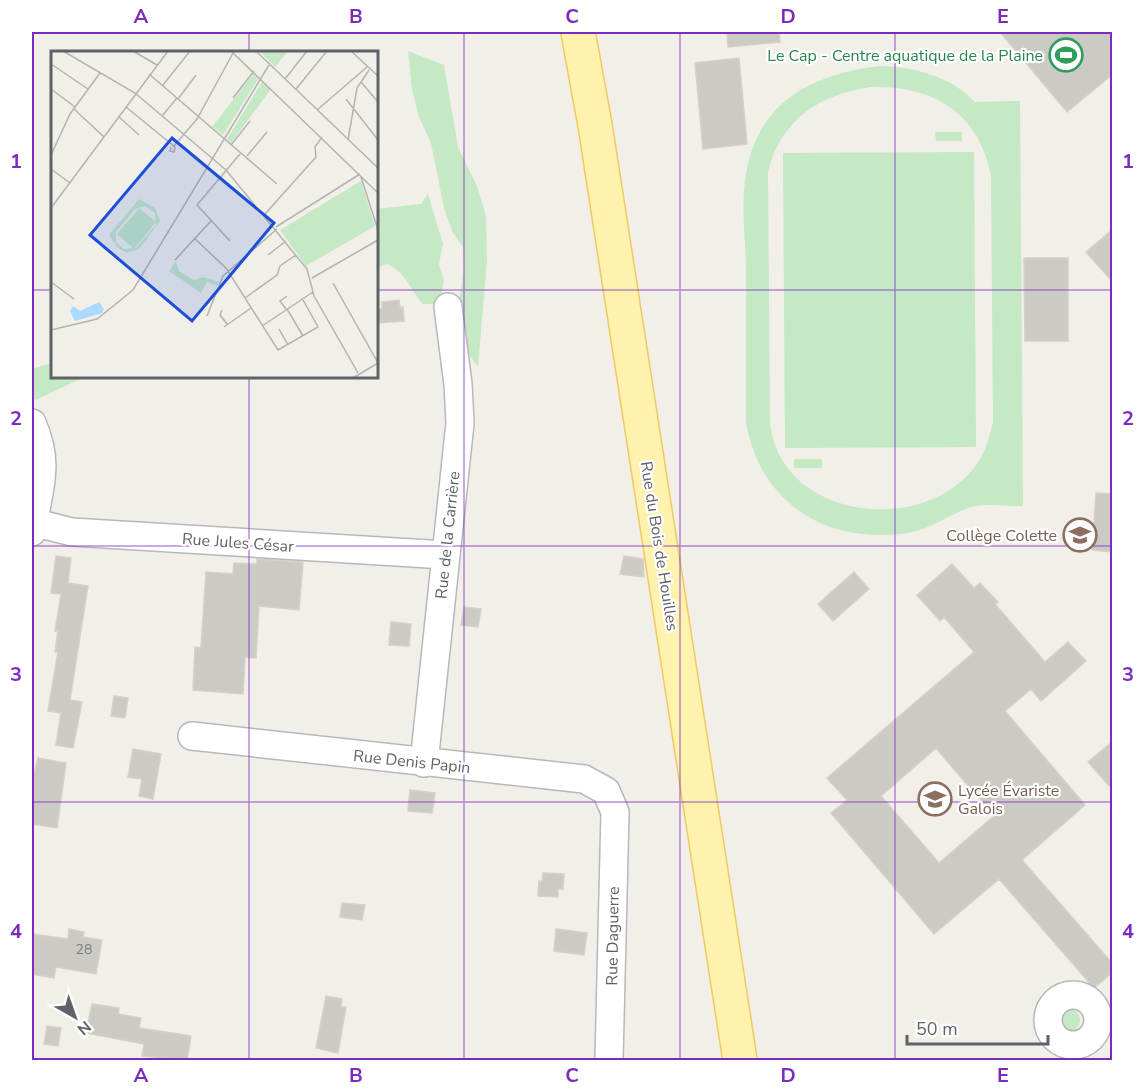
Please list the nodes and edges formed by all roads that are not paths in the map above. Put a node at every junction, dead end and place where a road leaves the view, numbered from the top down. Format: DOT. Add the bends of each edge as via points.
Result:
graph roads {
  1 [pos="578,32"];
  2 [pos="448,307"];
  3 [pos="32,423"];
  4 [pos="32,525"];
  5 [pos="445,555"];
  6 [pos="192,736"];
  7 [pos="424,763"];
  8 [pos="615,812"];
  9 [pos="609,1060"];
  10 [pos="740,1060"];
  1 -- 10 [label="main road, Rue du Bois de Houilles"];
  2 -- 5 [label="street, Rue de la Carrière" via="460,423"];
  3 -- 4 [label="street" via="44,463"];
  4 -- 5 [label="street, Rue Jules César" via="72,532"];
  5 -- 7 [label="street, Rue de la Carrière"];
  6 -- 7 [label="street, Rue Denis Papin"];
  7 -- 8 [label="street, Rue Denis Papin" via="584,779 606,791"];
  8 -- 9 [label="street, Rue Daguerre"];
}
